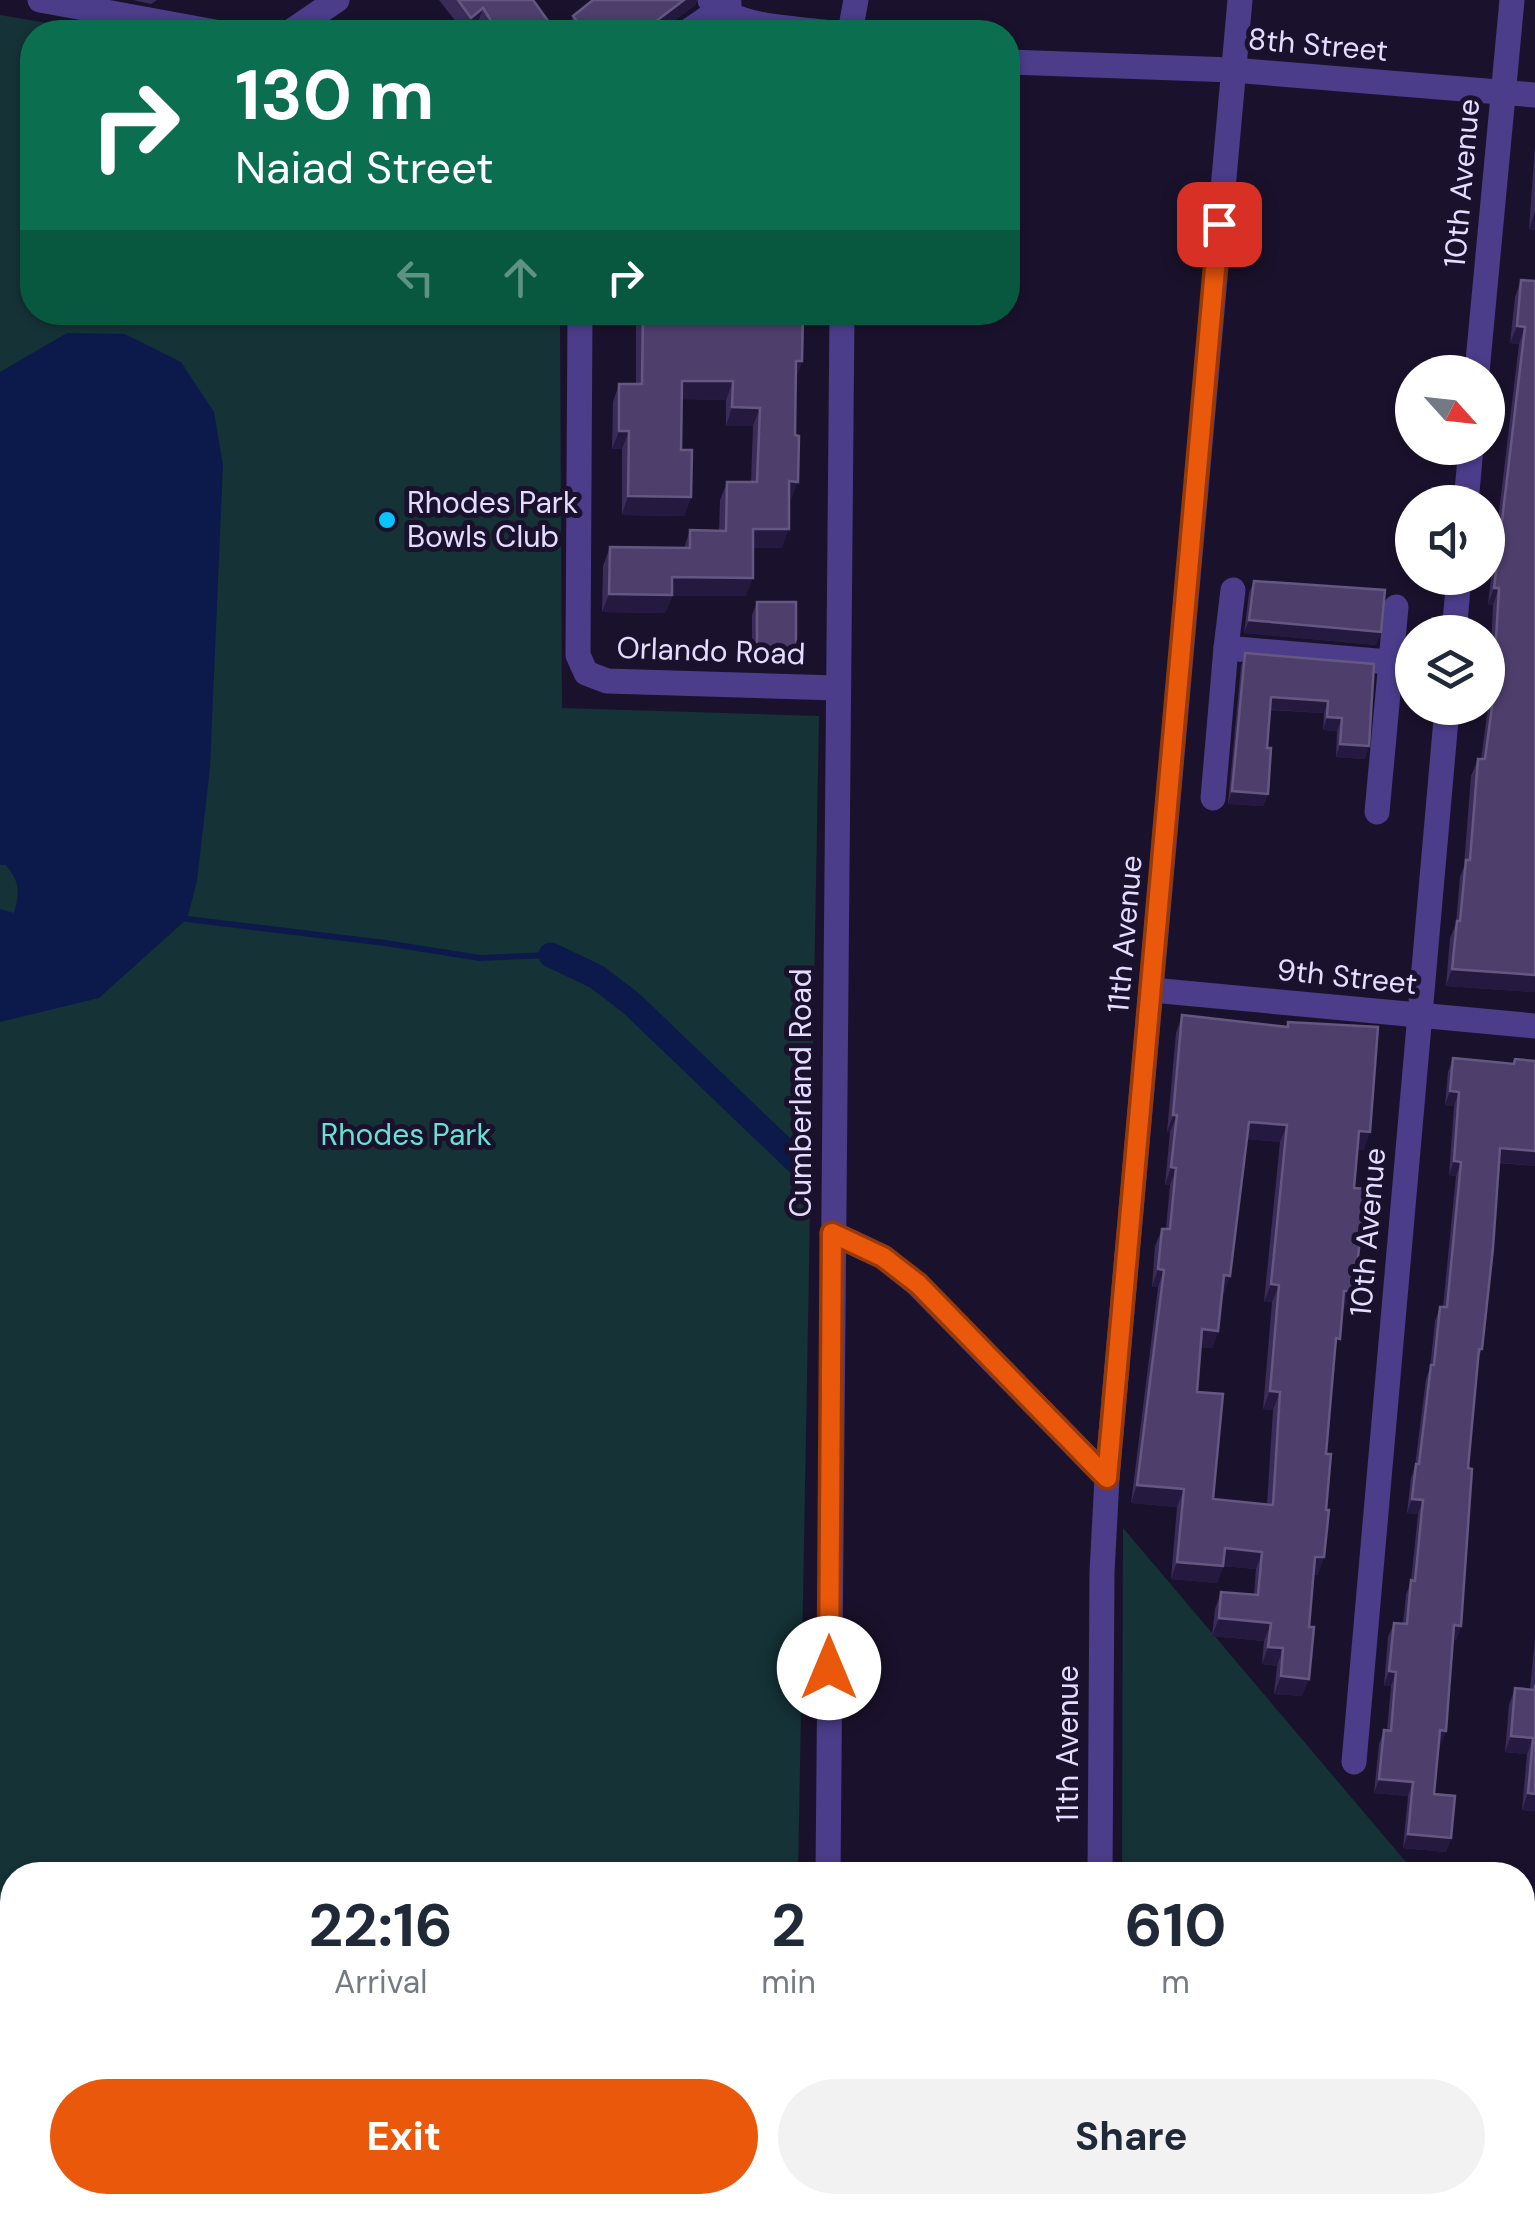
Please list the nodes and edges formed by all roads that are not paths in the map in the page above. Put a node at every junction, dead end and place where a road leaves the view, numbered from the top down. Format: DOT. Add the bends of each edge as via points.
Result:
graph roads {
  1 [pos="40,0"];
  2 [pos="337,0"];
  3 [pos="1240,0"];
  4 [pos="1512,0"];
  5 [pos="721,3"];
  6 [pos="149,20"];
  7 [pos="308,20"];
  8 [pos="701,20"];
  9 [pos="745,20"];
  10 [pos="1020,63"];
  11 [pos="1232,70"];
  12 [pos="1503,92"];
  13 [pos="1535,95"];
  14 [pos="580,325"];
  15 [pos="842,325"];
  16 [pos="1480,355"];
  17 [pos="1233,590"];
  18 [pos="1396,607"];
  19 [pos="1397,615"];
  20 [pos="1226,648"];
  21 [pos="1395,662"];
  22 [pos="837,688"];
  23 [pos="1395,706"];
  24 [pos="1446,725"];
  25 [pos="1213,798"];
  26 [pos="1378,812"];
  27 [pos="1152,990"];
  28 [pos="1420,1016"];
  29 [pos="1535,1026"];
  30 [pos="832,1233"];
  31 [pos="1107,1478"];
  32 [pos="1354,1762"];
  33 [pos="828,1862"];
  34 [pos="1100,1862"];
  1 -- 6 [label="street"];
  2 -- 7 [label="street"];
  3 -- 11 [label="street, 11th Avenue"];
  4 -- 12 [label="street, 10th Avenue"];
  5 -- 8 [label="street"];
  5 -- 9 [label="street"];
  10 -- 11 [label="street, 8th Street"];
  11 -- 12 [label="street, 8th Street"];
  11 -- 27 [label="street, 11th Avenue"];
  12 -- 13 [label="street, 8th Street"];
  12 -- 16 [label="street, 10th Avenue"];
  14 -- 22 [label="street, Orlando Road" via="578,656 586,673 607,681"];
  15 -- 22 [label="street, Cumberland Road"];
  17 -- 20 [label="street"];
  18 -- 19 [label="street"];
  20 -- 21 [label="street"];
  20 -- 25 [label="street"];
  22 -- 30 [label="street, Cumberland Road"];
  23 -- 26 [label="street"];
  24 -- 28 [label="street, 10th Avenue"];
  27 -- 28 [label="street, 9th Street"];
  27 -- 31 [label="street, 11th Avenue"];
  28 -- 29 [label="street, 9th Street"];
  28 -- 32 [label="street, 10th Avenue"];
  30 -- 31 [label="street" via="883,1257 918,1284"];
  30 -- 33 [label="street, Cumberland Road"];
  31 -- 34 [label="street, 11th Avenue"];
}
